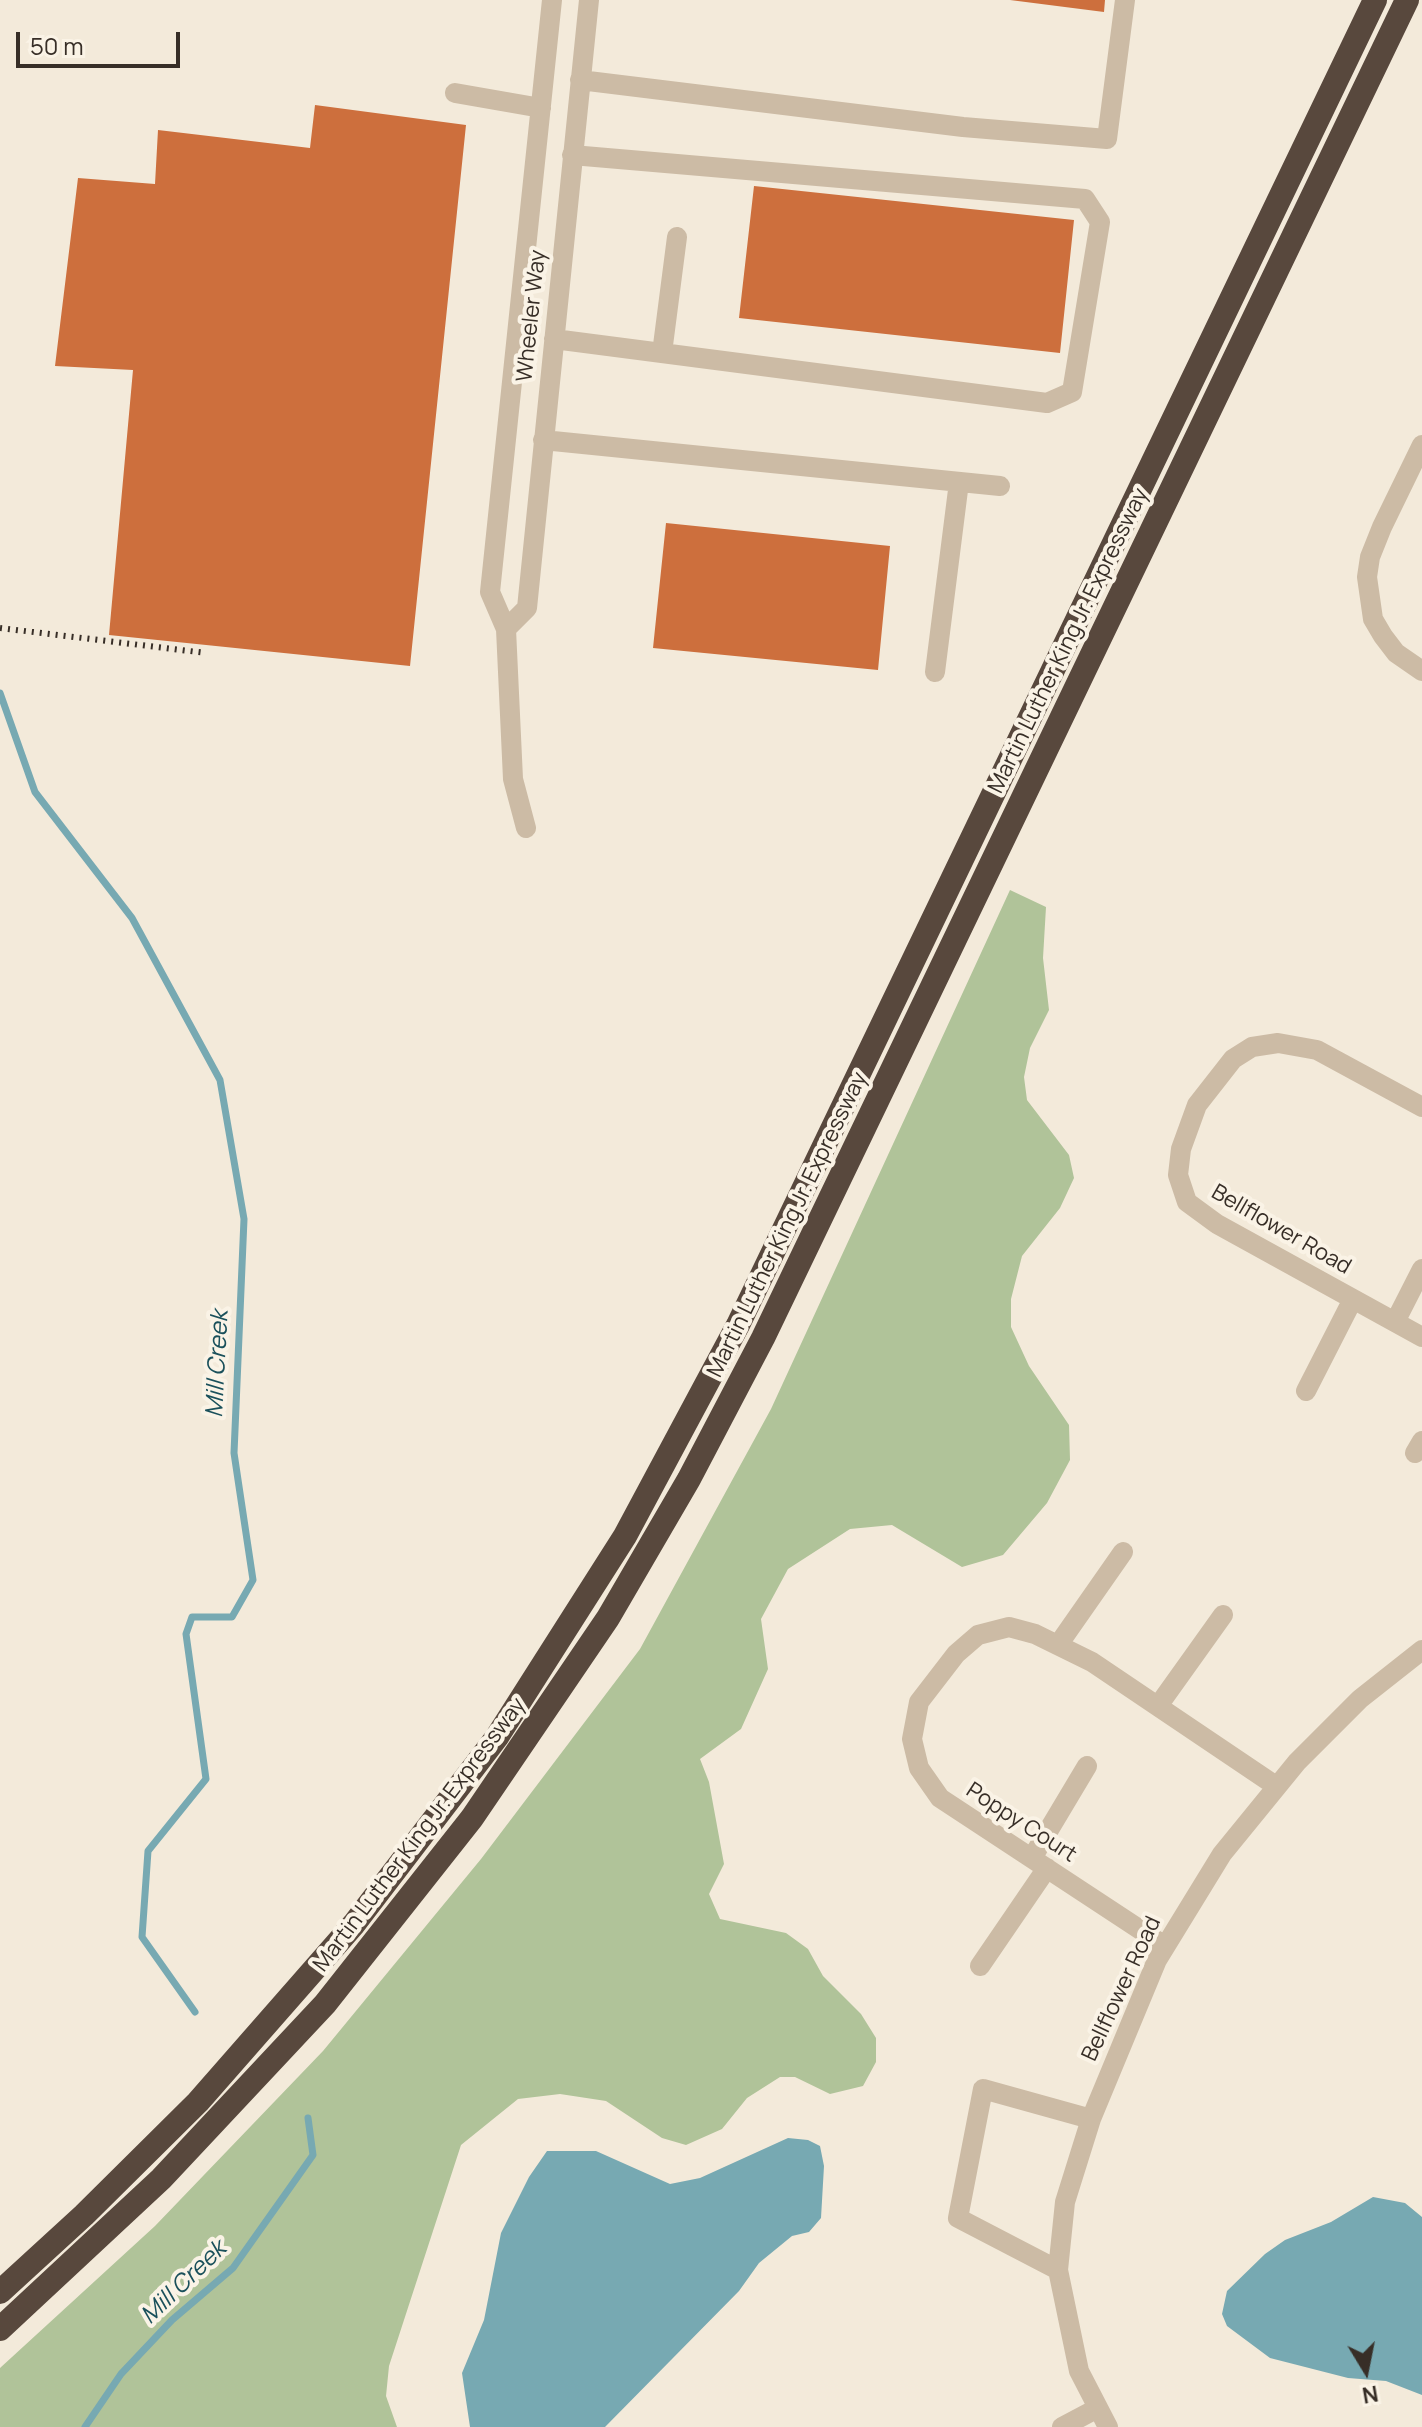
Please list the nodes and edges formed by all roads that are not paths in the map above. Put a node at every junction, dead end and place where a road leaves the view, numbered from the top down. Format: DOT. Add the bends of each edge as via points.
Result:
graph roads {
  1 [pos="552,0"];
  2 [pos="589,0"];
  3 [pos="1125,0"];
  4 [pos="1375,0"];
  5 [pos="1407,0"];
  6 [pos="580,80"];
  7 [pos="455,93"];
  8 [pos="541,108"];
  9 [pos="572,155"];
  10 [pos="677,237"];
  11 [pos="554,339"];
  12 [pos="662,353"];
  13 [pos="543,440"];
  14 [pos="1422,445"];
  15 [pos="959,482"];
  16 [pos="1000,486"];
  17 [pos="506,629"];
  18 [pos="1422,671"];
  19 [pos="935,672"];
  20 [pos="526,828"];
  21 [pos="1422,1107"];
  22 [pos="1422,1269"];
  23 [pos="1353,1299"];
  24 [pos="1395,1322"];
  25 [pos="1422,1337"];
  26 [pos="1306,1391"];
  27 [pos="1123,1552"];
  28 [pos="1223,1615"];
  29 [pos="1058,1645"];
  30 [pos="1422,1650"];
  31 [pos="1158,1706"];
  32 [pos="1087,1766"];
  33 [pos="1276,1786"];
  34 [pos="1039,1863"];
  35 [pos="1165,1946"];
  36 [pos="980,1966"];
  37 [pos="1091,2119"];
  38 [pos="1058,2270"];
  39 [pos="0,2292"];
  40 [pos="0,2329"];
  41 [pos="1096,2409"];
  42 [pos="1062,2427"];
  43 [pos="1108,2427"];
  1 -- 8 [label="street, Wheeler Way"];
  2 -- 6 [label="street, Wheeler Way"];
  3 -- 6 [label="street" via="1107,139 963,127"];
  4 -- 39 [label="highway, Martin Luther King Jr. Expressway" via="738,1325 625,1536 497,1737 344,1936 151,2150"];
  5 -- 40 [label="highway, Martin Luther King Jr. Expressway" via="763,1338 643,1561 520,1753 325,2004 161,2179"];
  6 -- 9 [label="street, Wheeler Way"];
  7 -- 8 [label="street"];
  8 -- 17 [label="street, Wheeler Way" via="490,592"];
  9 -- 11 [label="street, Wheeler Way"];
  9 -- 12 [label="street" via="1085,199 1100,222 1072,392 1047,403"];
  10 -- 12 [label="street"];
  11 -- 12 [label="street"];
  11 -- 13 [label="street, Wheeler Way"];
  13 -- 15 [label="street"];
  13 -- 17 [label="street, Wheeler Way" via="527,608"];
  14 -- 18 [label="street" via="1382,527 1367,577 1373,619 1396,653"];
  15 -- 16 [label="street"];
  15 -- 19 [label="street"];
  17 -- 20 [label="street, Wheeler Way" via="513,779"];
  21 -- 23 [label="street, Bellflower Road" via="1317,1050 1278,1043 1252,1047 1233,1059 1197,1105 1181,1149 1178,1175 1187,1202"];
  22 -- 24 [label="street"];
  23 -- 24 [label="street, Bellflower Road"];
  23 -- 26 [label="street"];
  24 -- 25 [label="street, Bellflower Road"];
  27 -- 29 [label="street"];
  28 -- 31 [label="street"];
  29 -- 31 [label="street, Poppy Court"];
  29 -- 34 [label="street, Poppy Court" via="1009,1627 978,1635 919,1702 912,1739 919,1768 940,1798"];
  30 -- 33 [label="street, Bellflower Road" via="1360,1699"];
  31 -- 33 [label="street, Poppy Court"];
  32 -- 34 [label="street"];
  33 -- 35 [label="street, Bellflower Road" via="1222,1854"];
  34 -- 35 [label="street, Poppy Court"];
  34 -- 36 [label="street"];
  35 -- 37 [label="street, Bellflower Road"];
  37 -- 38 [label="street, Bellflower Road" via="1065,2202"];
  37 -- 38 [label="street" via="983,2089 958,2218"];
  38 -- 41 [label="street, Bellflower Road" via="1079,2371"];
  41 -- 42 [label="street"];
  41 -- 43 [label="street, Bellflower Road"];
}
